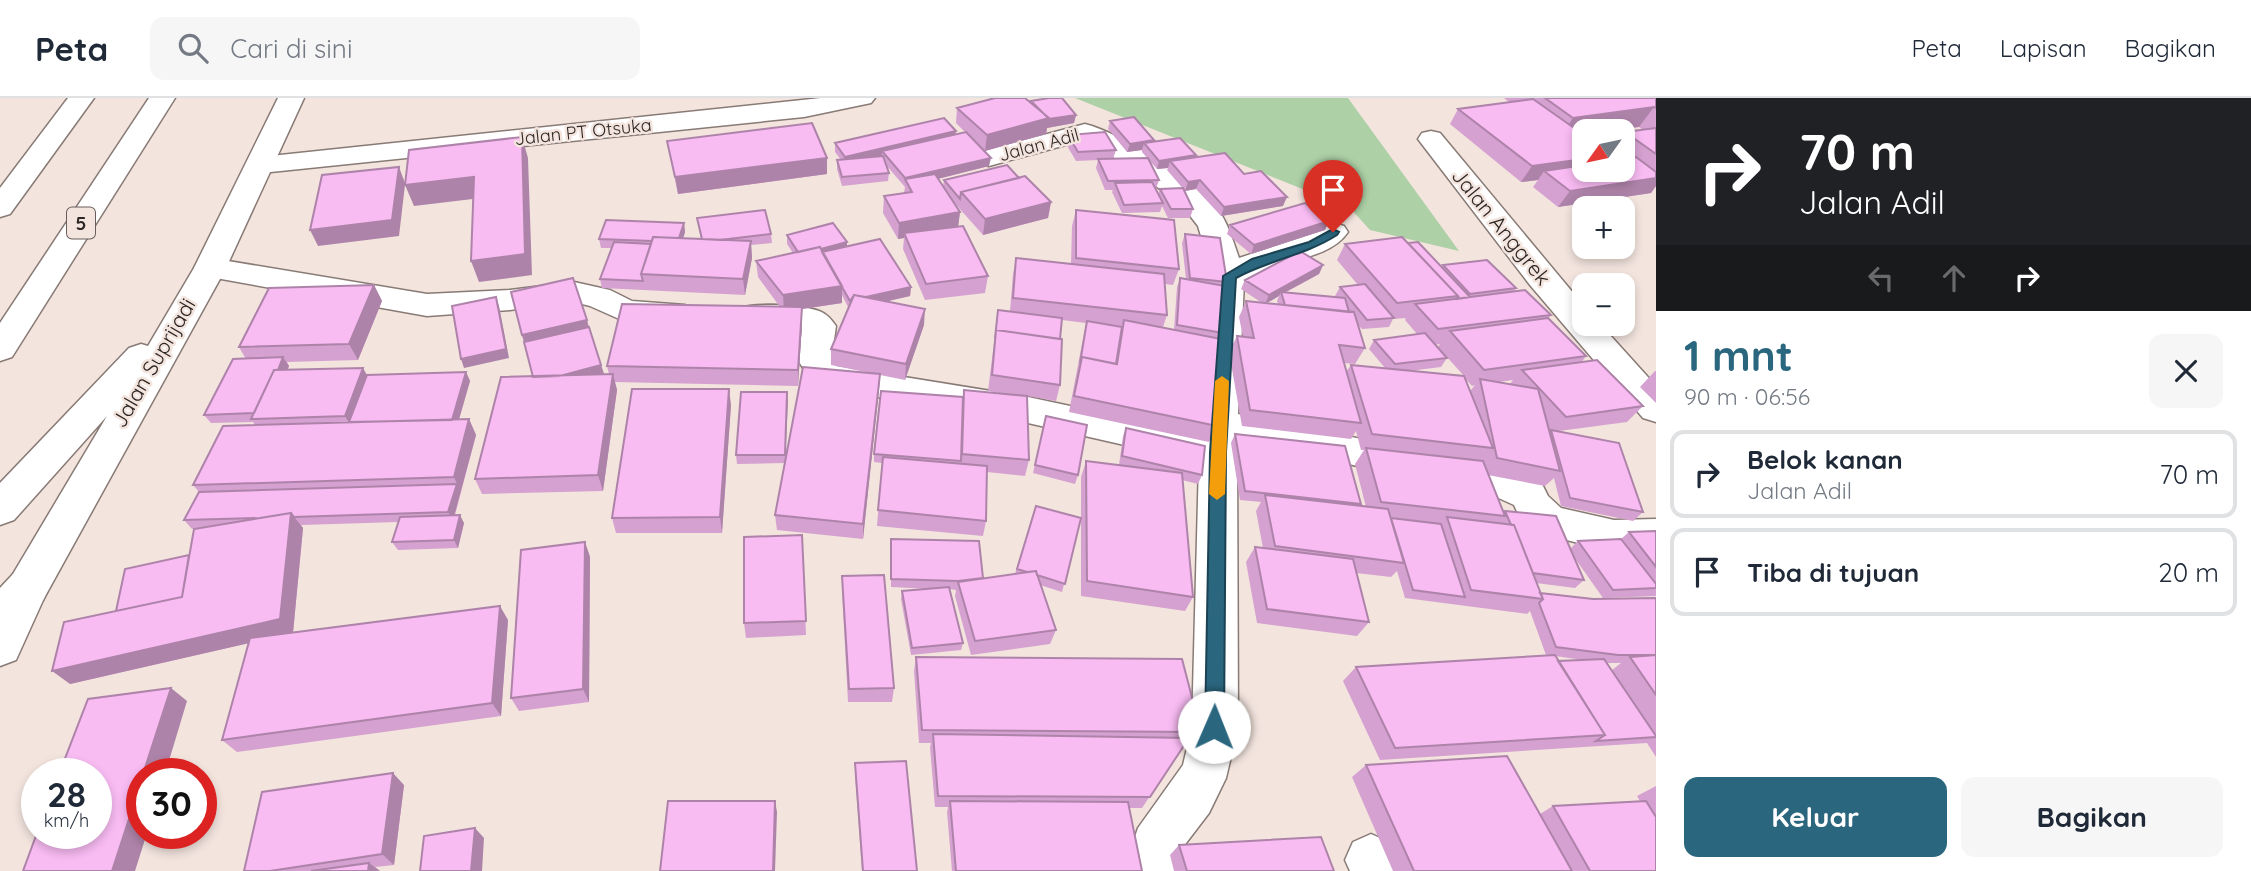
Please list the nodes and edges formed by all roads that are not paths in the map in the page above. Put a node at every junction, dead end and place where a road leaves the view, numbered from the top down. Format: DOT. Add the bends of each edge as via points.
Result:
graph roads {
  1 [pos="81,98"];
  2 [pos="162,98"];
  3 [pos="291,98"];
  4 [pos="862,98"];
  5 [pos="1431,139"];
  6 [pos="989,159"];
  7 [pos="261,164"];
  8 [pos="0,208"];
  9 [pos="1333,232"];
  10 [pos="210,268"];
  11 [pos="1229,276"];
  12 [pos="185,308"];
  13 [pos="0,349"];
  14 [pos="1656,409"];
  15 [pos="1219,437"];
  16 [pos="0,509"];
  17 [pos="1656,535"];
  18 [pos="28,587"];
  19 [pos="0,621"];
  20 [pos="0,646"];
  21 [pos="1153,871"];
  1 -- 8 [label="main road"];
  2 -- 13 [label="main road, 5"];
  3 -- 7 [label="main road, Jalan Suprijadi"];
  4 -- 7 [label="main road, Jalan PT Otsuka" via="779,111"];
  5 -- 14 [label="main road, Jalan Anggrek" via="1541,278"];
  6 -- 11 [label="main road, Jalan Adil" via="1095,134 1138,160 1205,212"];
  7 -- 10 [label="main road, Jalan Suprijadi"];
  9 -- 11 [label="main road"];
  10 -- 12 [label="main road, Jalan Suprijadi"];
  10 -- 15 [label="main road" via="427,306 574,292 599,297 626,311 816,322 814,360 826,377"];
  11 -- 15 [label="main road, Jalan Adil"];
  12 -- 16 [label="main road"];
  12 -- 18 [label="main road, Jalan Suprijadi"];
  15 -- 17 [label="main road" via="1500,482 1528,495 1541,515 1559,524 1614,536"];
  15 -- 21 [label="main road, Jalan Adil" via="1214,727 1208,765 1197,788 1160,835"];
  18 -- 19 [label="main road"];
  18 -- 20 [label="main road"];
}
